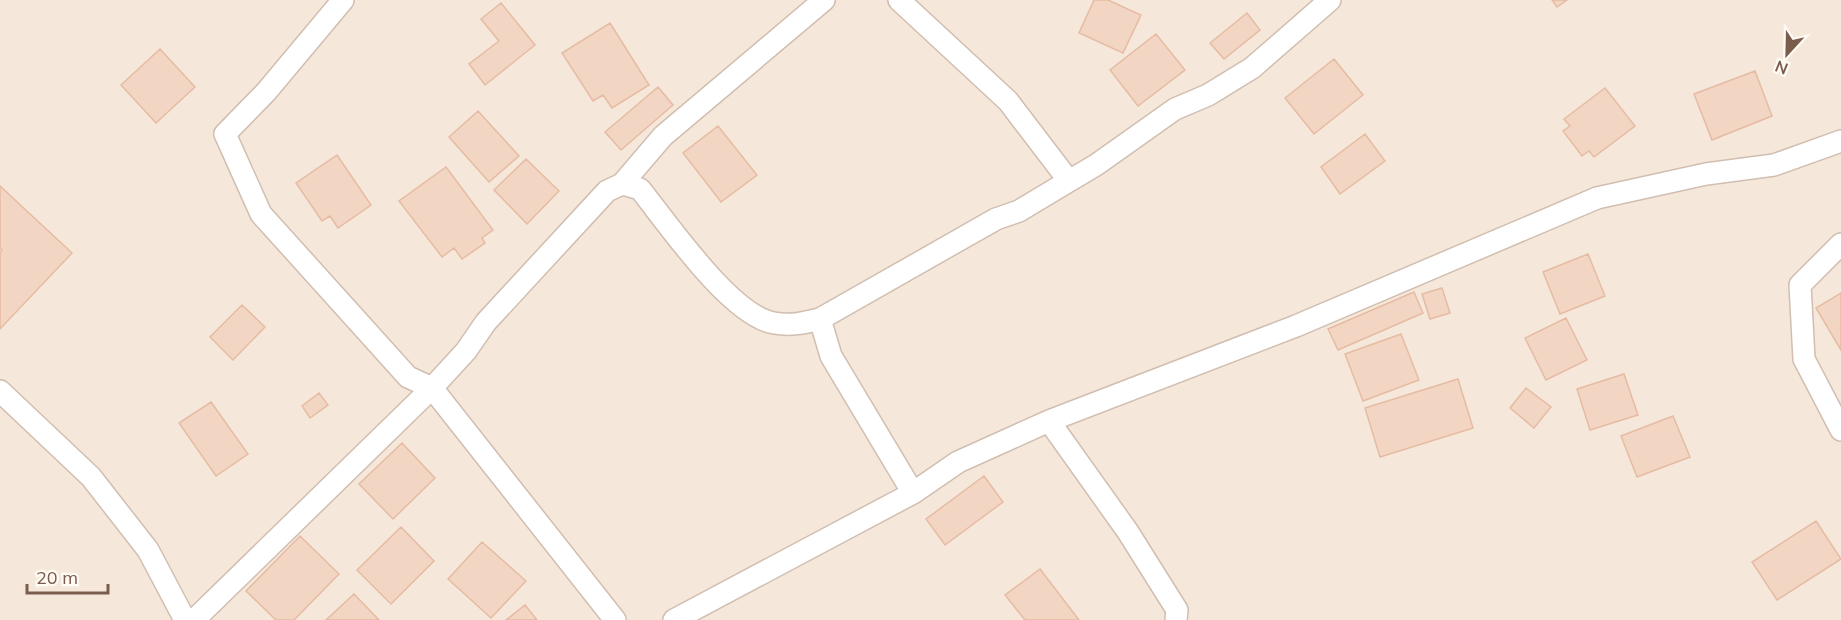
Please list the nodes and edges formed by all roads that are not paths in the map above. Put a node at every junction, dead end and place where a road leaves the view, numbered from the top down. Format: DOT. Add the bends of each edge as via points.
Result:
graph roads {
  1 [pos="343,0"];
  2 [pos="824,0"];
  3 [pos="899,0"];
  4 [pos="1329,0"];
  5 [pos="1841,141"];
  6 [pos="1069,182"];
  7 [pos="622,184"];
  8 [pos="1841,244"];
  9 [pos="820,319"];
  10 [pos="432,388"];
  11 [pos="0,391"];
  12 [pos="1049,422"];
  13 [pos="1841,429"];
  14 [pos="913,493"];
  15 [pos="184,620"];
  16 [pos="194,620"];
  17 [pos="615,620"];
  18 [pos="674,620"];
  19 [pos="1176,620"];
  1 -- 10 [label="street" via="266,92 225,134 261,214 408,377"];
  2 -- 7 [label="street" via="663,136"];
  3 -- 6 [label="street" via="1008,101"];
  4 -- 6 [label="street" via="1252,68 1208,95 1175,109"];
  5 -- 12 [label="street" via="1774,165 1706,174 1597,198 1296,326"];
  6 -- 9 [label="street"];
  7 -- 9 [label="street" via="640,189 724,292 746,311 772,323 796,325"];
  7 -- 10 [label="street" via="608,191 537,266"];
  8 -- 13 [label="street" via="1800,285 1804,359"];
  9 -- 14 [label="street" via="831,356"];
  10 -- 16 [label="street"];
  10 -- 17 [label="street"];
  11 -- 15 [label="street" via="91,477 148,550"];
  12 -- 14 [label="street" via="958,462"];
  12 -- 19 [label="street" via="1128,532 1177,610"];
  14 -- 18 [label="street"];
}
